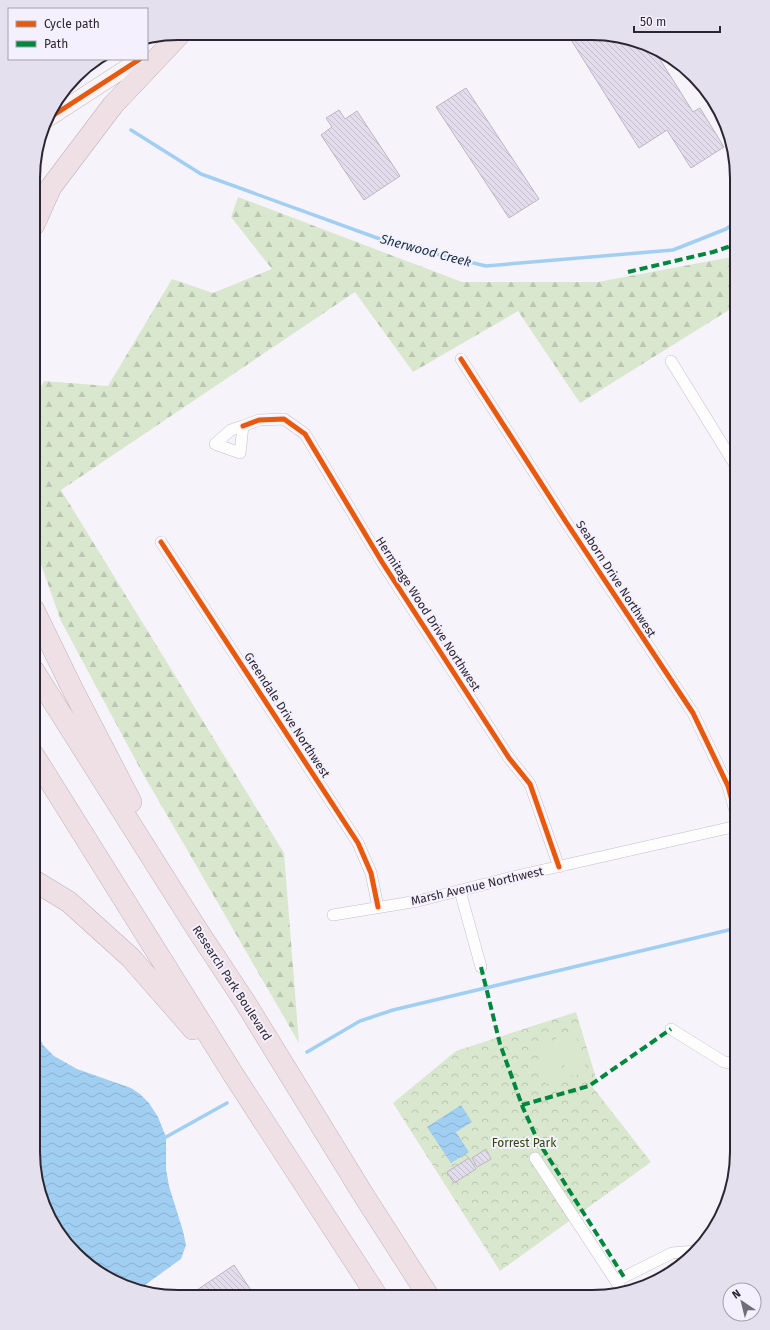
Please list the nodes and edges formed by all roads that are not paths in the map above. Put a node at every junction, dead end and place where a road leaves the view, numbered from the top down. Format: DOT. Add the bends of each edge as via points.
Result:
graph roads {
  1 [pos="173,40"];
  2 [pos="168,41"];
  3 [pos="148,53"];
  4 [pos="138,60"];
  5 [pos="56,113"];
  6 [pos="40,212"];
  7 [pos="461,359"];
  8 [pos="671,360"];
  9 [pos="243,426"];
  10 [pos="730,457"];
  11 [pos="161,542"];
  12 [pos="40,622"];
  13 [pos="40,680"];
  14 [pos="40,764"];
  15 [pos="730,793"];
  16 [pos="730,828"];
  17 [pos="559,867"];
  18 [pos="40,884"];
  19 [pos="460,891"];
  20 [pos="378,907"];
  21 [pos="333,915"];
  22 [pos="198,930"];
  23 [pos="481,967"];
  24 [pos="671,1029"];
  25 [pos="730,1063"];
  26 [pos="233,1074"];
  27 [pos="535,1158"];
  28 [pos="688,1252"];
  29 [pos="616,1280"];
  30 [pos="620,1287"];
  31 [pos="373,1290"];
  32 [pos="425,1290"];
  1 -- 6 [label="highway" via="113,105 51,187"];
  2 -- 3 [label="main road"];
  4 -- 5 [label="main road"];
  7 -- 15 [label="street, Seaborn Drive Northwest" via="693,713"];
  8 -- 10 [label="street"];
  9 -- 17 [label="street, Hermitage Wood Drive Northwest" via="259,420 284,419 305,434 382,562 500,745 530,784"];
  11 -- 20 [label="street, Greendale Drive Northwest" via="358,842 372,873"];
  12 -- 22 [label="highway"];
  13 -- 22 [label="highway, Research Park Boulevard"];
  14 -- 26 [label="highway"];
  16 -- 17 [label="street, Marsh Avenue Northwest"];
  17 -- 19 [label="street, Marsh Avenue Northwest"];
  18 -- 26 [label="highway" via="69,902 131,958"];
  19 -- 20 [label="street, Marsh Avenue Northwest"];
  19 -- 23 [label="street"];
  20 -- 21 [label="street, Marsh Avenue Northwest"];
  22 -- 32 [label="highway, Research Park Boulevard"];
  24 -- 25 [label="street" via="724,1062"];
  26 -- 31 [label="highway"];
  27 -- 29 [label="street"];
  28 -- 29 [label="street" via="672,1253"];
  29 -- 30 [label="street"];
}
